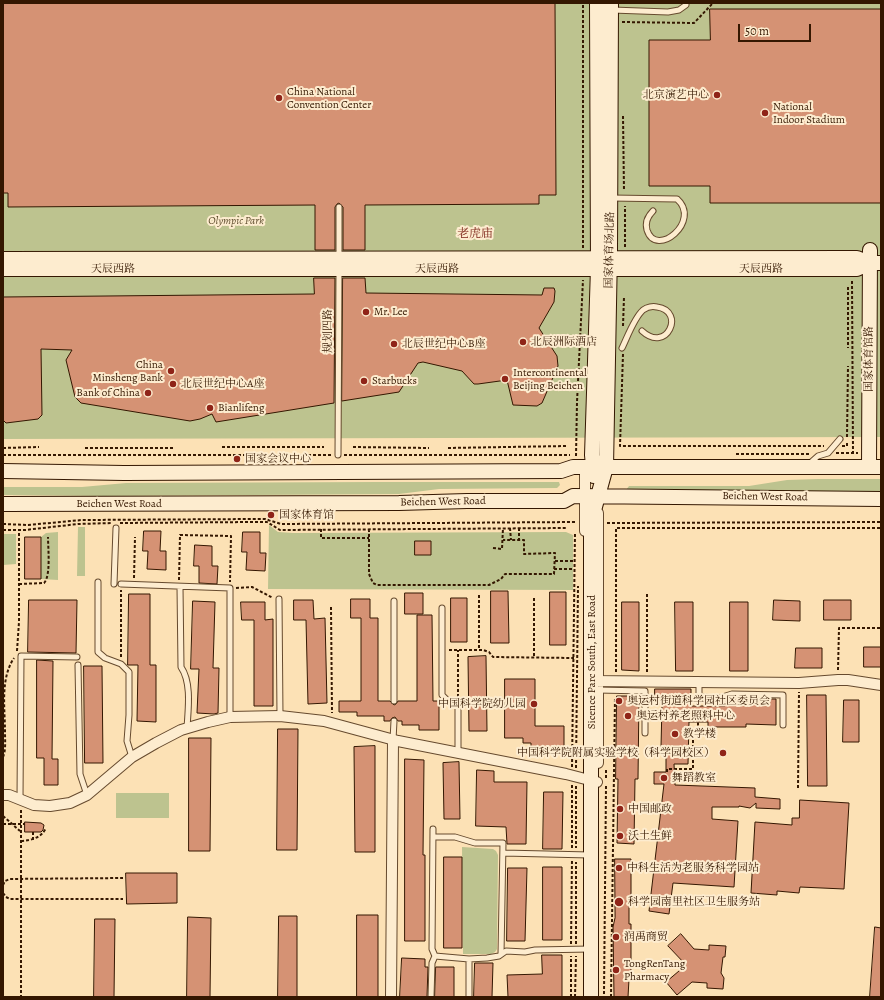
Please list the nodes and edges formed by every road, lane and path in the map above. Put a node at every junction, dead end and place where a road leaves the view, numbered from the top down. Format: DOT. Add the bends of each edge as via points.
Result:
graph roads {
  1 [pos="583,3"];
  2 [pos="591,3"];
  3 [pos="597,3"];
  4 [pos="686,3"];
  5 [pos="615,8"];
  6 [pos="622,22"];
  7 [pos="623,114"];
  8 [pos="610,198"];
  9 [pos="625,198"];
  10 [pos="339,207"];
  11 [pos="654,211"];
  12 [pos="339,258"];
  13 [pos="624,258"];
  14 [pos="3,259"];
  15 [pos="873,259"];
  16 [pos="604,263"];
  17 [pos="583,268"];
  18 [pos="3,269"];
  19 [pos="852,279"];
  20 [pos="848,287"];
  21 [pos="624,297"];
  22 [pos="623,329"];
  23 [pos="642,331"];
  24 [pos="848,348"];
  25 [pos="622,350"];
  26 [pos="848,366"];
  27 [pos="840,439"];
  28 [pos="568,446"];
  29 [pos="825,446"];
  30 [pos="840,446"];
  31 [pos="222,447"];
  32 [pos="324,447"];
  33 [pos="353,447"];
  34 [pos="3,448"];
  35 [pos="40,448"];
  36 [pos="85,448"];
  37 [pos="174,448"];
  38 [pos="429,448"];
  39 [pos="448,448"];
  40 [pos="854,453"];
  41 [pos="862,453"];
  42 [pos="735,454"];
  43 [pos="813,454"];
  44 [pos="828,454"];
  45 [pos="3,455"];
  46 [pos="338,455"];
  47 [pos="574,455"];
  48 [pos="590,464"];
  49 [pos="805,467"];
  50 [pos="875,467"];
  51 [pos="3,471"];
  52 [pos="591,496"];
  53 [pos="881,498"];
  54 [pos="3,504"];
  55 [pos="577,516"];
  56 [pos="577,522"];
  57 [pos="881,522"];
  58 [pos="600,523"];
  59 [pos="3,524"];
  60 [pos="615,525"];
  61 [pos="116,528"];
  62 [pos="502,528"];
  63 [pos="510,528"];
  64 [pos="519,528"];
  65 [pos="567,528"];
  66 [pos="575,528"];
  67 [pos="616,528"];
  68 [pos="321,529"];
  69 [pos="369,529"];
  70 [pos="3,530"];
  71 [pos="19,530"];
  72 [pos="48,537"];
  73 [pos="134,537"];
  74 [pos="369,538"];
  75 [pos="503,540"];
  76 [pos="510,540"];
  77 [pos="519,540"];
  78 [pos="493,548"];
  79 [pos="578,550"];
  80 [pos="554,561"];
  81 [pos="574,561"];
  82 [pos="554,569"];
  83 [pos="574,569"];
  84 [pos="98,582"];
  85 [pos="578,582"];
  86 [pos="19,584"];
  87 [pos="114,584"];
  88 [pos="121,584"];
  89 [pos="134,585"];
  90 [pos="179,587"];
  91 [pos="230,588"];
  92 [pos="647,594"];
  93 [pos="479,595"];
  94 [pos="534,598"];
  95 [pos="279,599"];
  96 [pos="394,601"];
  97 [pos="331,607"];
  98 [pos="442,608"];
  99 [pos="881,628"];
  100 [pos="442,650"];
  101 [pos="458,650"];
  102 [pos="479,650"];
  103 [pos="76,657"];
  104 [pos="534,657"];
  105 [pos="574,658"];
  106 [pos="121,664"];
  107 [pos="78,665"];
  108 [pos="838,680"];
  109 [pos="647,681"];
  110 [pos="699,682"];
  111 [pos="799,683"];
  112 [pos="593,684"];
  113 [pos="881,685"];
  114 [pos="394,701"];
  115 [pos="458,706"];
  116 [pos="280,716"];
  117 [pos="328,716"];
  118 [pos="230,718"];
  119 [pos="394,721"];
  120 [pos="698,722"];
  121 [pos="783,725"];
  122 [pos="188,728"];
  123 [pos="645,733"];
  124 [pos="393,740"];
  125 [pos="458,753"];
  126 [pos="3,757"];
  127 [pos="132,757"];
  128 [pos="567,766"];
  129 [pos="667,772"];
  130 [pos="584,780"];
  131 [pos="798,788"];
  132 [pos="3,794"];
  133 [pos="87,795"];
  134 [pos="20,799"];
  135 [pos="3,816"];
  136 [pos="3,824"];
  137 [pos="25,824"];
  138 [pos="46,828"];
  139 [pos="433,829"];
  140 [pos="21,831"];
  141 [pos="33,832"];
  142 [pos="433,837"];
  143 [pos="33,840"];
  144 [pos="21,841"];
  145 [pos="572,852"];
  146 [pos="503,853"];
  147 [pos="591,856"];
  148 [pos="572,859"];
  149 [pos="123,878"];
  150 [pos="22,879"];
  151 [pos="3,885"];
  152 [pos="3,892"];
  153 [pos="22,899"];
  154 [pos="123,899"];
  155 [pos="584,949"];
  156 [pos="501,954"];
  157 [pos="435,956"];
  158 [pos="469,959"];
  159 [pos="22,997"];
  160 [pos="391,997"];
  161 [pos="431,997"];
  162 [pos="469,997"];
  163 [pos="571,997"];
  164 [pos="576,997"];
  165 [pos="584,997"];
  166 [pos="591,997"];
  167 [pos="597,997"];
  1 -- 17 [label="path"];
  2 -- 16 [label="street, 国家体育场北路" via="590,250"];
  3 -- 16 [label="street, 国家体育场北路"];
  4 -- 5 [label="lane" via="679,10 668,12"];
  5 -- 6 [label="path"];
  5 -- 8 [label="street, 国家体育场北路"];
  7 -- 9 [label="path"];
  8 -- 9 [label="lane"];
  8 -- 16 [label="street, 国家体育场北路"];
  9 -- 11 [label="lane" via="677,199 683,204 685,218 670,238 656,241 647,230 649,216"];
  9 -- 13 [label="path"];
  10 -- 12 [label="lane, 规划四路"];
  12 -- 14 [label="street, 天辰西路"];
  12 -- 17 [label="street, 天辰西路"];
  12 -- 46 [label="lane, 规划四路"];
  13 -- 15 [label="street, 天辰西路"];
  13 -- 16 [label="street, 天辰西路"];
  15 -- 16 [label="street, 天辰西路" via="857,269"];
  15 -- 50 [label="street, 国家体育馆路"];
  16 -- 17 [label="street, 天辰西路"];
  16 -- 48 [label="street, 国家体育场北路"];
  17 -- 18 [label="street, 天辰西路"];
  17 -- 47 [label="path"];
  19 -- 40 [label="path"];
  20 -- 24 [label="path"];
  21 -- 22 [label="path"];
  23 -- 25 [label="lane" via="654,338 667,334 672,328 672,319 668,311 654,306 644,309"];
  25 -- 29 [label="path" via="620,446"];
  26 -- 30 [label="path" via="847,446"];
  27 -- 44 [label="lane"];
  28 -- 39 [label="path"];
  31 -- 32 [label="path"];
  33 -- 38 [label="path"];
  34 -- 35 [label="path"];
  36 -- 37 [label="path"];
  40 -- 41 [label="path"];
  40 -- 44 [label="path"];
  42 -- 43 [label="path"];
  44 -- 49 [label="lane" via="818,456"];
  45 -- 46 [label="path"];
  46 -- 47 [label="path"];
  47 -- 48 [label="path"];
  47 -- 48 [label="path"];
  48 -- 49 [label="street"];
  48 -- 51 [label="street" via="561,472"];
  48 -- 52 [label="street, 国家体育场北路"];
  49 -- 50 [label="street"];
  52 -- 53 [label="street, Beichen West Road"];
  52 -- 54 [label="street, Beichen West Road" via="572,496 564,501"];
  52 -- 112 [label="street, Sicence Parc South, East Road"];
  55 -- 56 [label="path"];
  56 -- 59 [label="path" via="281,524 265,519 242,519 82,520"];
  56 -- 79 [label="path"];
  57 -- 58 [label="path"];
  60 -- 67 [label="path"];
  61 -- 87 [label="lane"];
  62 -- 63 [label="path"];
  62 -- 69 [label="path"];
  62 -- 75 [label="path"];
  63 -- 64 [label="path"];
  63 -- 76 [label="path"];
  64 -- 65 [label="path"];
  64 -- 77 [label="path"];
  66 -- 81 [label="path"];
  68 -- 69 [label="path"];
  68 -- 71 [label="path" via="280,530 267,522 253,522 78,524"];
  68 -- 74 [label="path" via="321,538"];
  69 -- 74 [label="path"];
  70 -- 71 [label="path"];
  71 -- 86 [label="path"];
  72 -- 86 [label="path" via="47,580 44,583"];
  73 -- 89 [label="path"];
  74 -- 82 [label="path" via="368,574 373,583 377,584 489,585 505,574 554,574"];
  75 -- 76 [label="path"];
  75 -- 78 [label="path" via="502,549"];
  76 -- 77 [label="path"];
  77 -- 80 [label="path" via="524,540 524,554 555,553"];
  80 -- 81 [label="path"];
  80 -- 82 [label="path"];
  81 -- 83 [label="path"];
  82 -- 83 [label="path"];
  83 -- 105 [label="path"];
  84 -- 106 [label="lane" via="98,652 105,658"];
  85 -- 130 [label="path"];
  86 -- 126 [label="path" via="18,649 5,678 6,745"];
  88 -- 89 [label="lane"];
  88 -- 106 [label="path"];
  89 -- 90 [label="lane"];
  90 -- 91 [label="lane"];
  90 -- 91 [label="path" via="180,535 232,536"];
  90 -- 122 [label="lane" via="181,667 186,674 188,685"];
  91 -- 95 [label="path" via="252,587"];
  91 -- 118 [label="lane"];
  92 -- 109 [label="path"];
  93 -- 102 [label="path"];
  94 -- 104 [label="path"];
  95 -- 116 [label="lane"];
  96 -- 114 [label="lane"];
  97 -- 117 [label="path" via="332,716"];
  98 -- 100 [label="lane"];
  99 -- 108 [label="path" via="838,628"];
  100 -- 101 [label="path"];
  100 -- 115 [label="lane" via="442,695"];
  101 -- 102 [label="path"];
  101 -- 115 [label="path"];
  102 -- 104 [label="path" via="489,652 493,657"];
  103 -- 134 [label="lane" via="21,656"];
  104 -- 105 [label="path"];
  105 -- 128 [label="path" via="572,768"];
  106 -- 127 [label="lane" via="129,672 127,741"];
  107 -- 133 [label="lane" via="80,774"];
  108 -- 111 [label="street"];
  108 -- 113 [label="street"];
  109 -- 110 [label="street"];
  109 -- 112 [label="street"];
  110 -- 111 [label="street"];
  110 -- 121 [label="lane" via="698,697 719,698 732,694 783,695"];
  111 -- 131 [label="path"];
  112 -- 123 [label="lane" via="645,692"];
  112 -- 130 [label="street, Sicence Parc South, East Road"];
  115 -- 125 [label="lane"];
  116 -- 118 [label="street"];
  116 -- 124 [label="street" via="324,721"];
  118 -- 122 [label="street"];
  119 -- 124 [label="lane"];
  120 -- 129 [label="path" via="698,731 693,735 693,769 667,768"];
  122 -- 127 [label="street"];
  124 -- 125 [label="street"];
  124 -- 160 [label="street"];
  125 -- 130 [label="street" via="566,774"];
  127 -- 133 [label="street"];
  130 -- 145 [label="path" via="572,783"];
  130 -- 147 [label="street, Sicence Parc South, East Road"];
  130 -- 155 [label="path"];
  132 -- 134 [label="street"];
  133 -- 134 [label="street" via="70,803 50,806 34,805"];
  134 -- 140 [label="path"];
  135 -- 140 [label="path"];
  136 -- 137 [label="path, bridge"];
  138 -- 143 [label="path"];
  139 -- 142 [label="lane"];
  140 -- 144 [label="path"];
  141 -- 143 [label="path"];
  142 -- 146 [label="lane" via="455,837 475,843 503,843"];
  142 -- 157 [label="lane" via="432,949"];
  143 -- 144 [label="path"];
  144 -- 150 [label="path"];
  146 -- 147 [label="lane"];
  146 -- 156 [label="lane"];
  147 -- 155 [label="street, Sicence Parc South, East Road"];
  148 -- 155 [label="path"];
  149 -- 150 [label="path"];
  150 -- 151 [label="path" via="10,879"];
  150 -- 153 [label="path"];
  152 -- 153 [label="path" via="10,899"];
  153 -- 154 [label="path"];
  153 -- 159 [label="path"];
  155 -- 156 [label="lane"];
  155 -- 163 [label="path"];
  155 -- 164 [label="path"];
  155 -- 165 [label="street"];
  155 -- 166 [label="street, Sicence Parc South, East Road"];
  155 -- 167 [label="street"];
  156 -- 158 [label="lane"];
  157 -- 158 [label="lane"];
  157 -- 161 [label="lane" via="432,963"];
  158 -- 162 [label="lane"];
}
